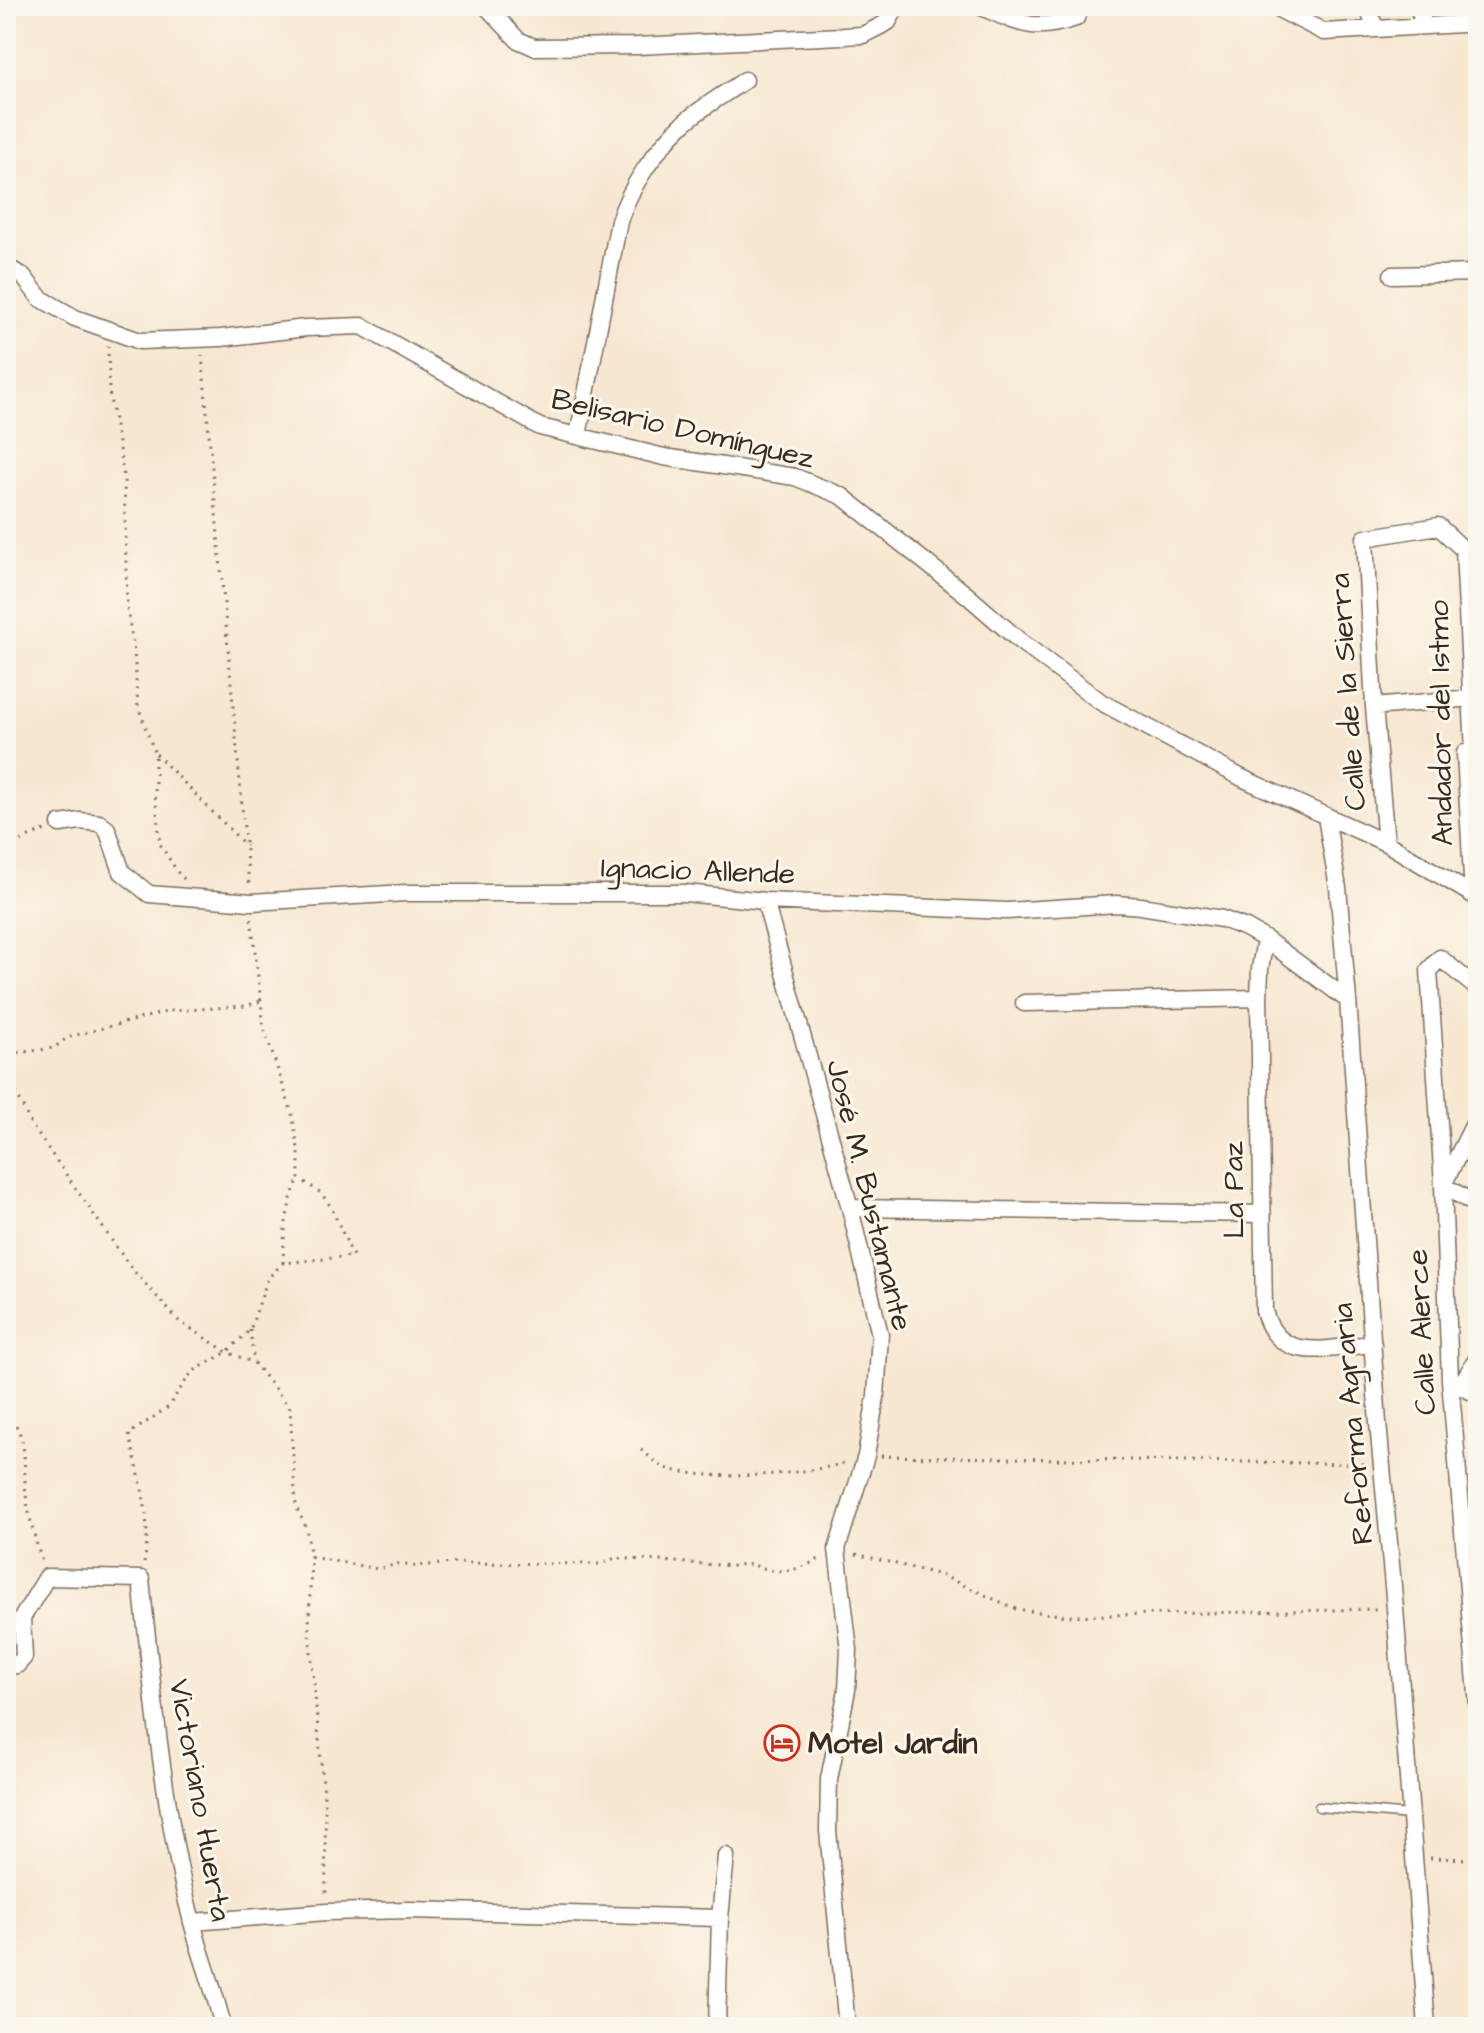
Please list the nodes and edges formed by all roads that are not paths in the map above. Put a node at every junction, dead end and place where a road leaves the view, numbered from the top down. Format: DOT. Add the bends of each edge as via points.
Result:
graph roads {
  1 [pos="486,6"];
  2 [pos="897,6"];
  3 [pos="979,6"];
  4 [pos="1081,6"];
  5 [pos="1368,6"];
  6 [pos="1418,6"];
  7 [pos="1274,7"];
  8 [pos="1478,23"];
  9 [pos="1424,26"];
  10 [pos="1375,29"];
  11 [pos="745,80"];
  12 [pos="6,267"];
  13 [pos="1478,273"];
  14 [pos="1392,275"];
  15 [pos="578,436"];
  16 [pos="1464,550"];
  17 [pos="1471,698"];
  18 [pos="1374,707"];
  19 [pos="1476,752"];
  20 [pos="1326,817"];
  21 [pos="60,824"];
  22 [pos="1386,843"];
  23 [pos="1475,897"];
  24 [pos="765,901"];
  25 [pos="1265,939"];
  26 [pos="1478,989"];
  27 [pos="1259,998"];
  28 [pos="1348,1000"];
  29 [pos="1024,1003"];
  30 [pos="1478,1116"];
  31 [pos="1443,1185"];
  32 [pos="1478,1206"];
  33 [pos="850,1208"];
  34 [pos="1261,1214"];
  35 [pos="1373,1344"];
  36 [pos="1478,1357"];
  37 [pos="1455,1383"];
  38 [pos="1478,1395"];
  39 [pos="1475,1636"];
  40 [pos="6,1666"];
  41 [pos="1478,1706"];
  42 [pos="1319,1807"];
  43 [pos="1410,1815"];
  44 [pos="726,1856"];
  45 [pos="720,1918"];
  46 [pos="192,1922"];
  47 [pos="223,2027"];
  48 [pos="717,2027"];
  49 [pos="847,2027"];
  50 [pos="1427,2027"];
  1 -- 2 [label="street" via="518,40 534,47 863,35 888,22"];
  3 -- 4 [label="street" via="1028,26 1076,18"];
  5 -- 10 [label="street"];
  6 -- 9 [label="street"];
  7 -- 10 [label="street" via="1324,32"];
  8 -- 9 [label="street"];
  9 -- 10 [label="street"];
  11 -- 15 [label="street" via="684,123 626,199"];
  12 -- 15 [label="street, Belisario Domínguez" via="23,276 40,298 75,318 140,341 362,326 540,427"];
  13 -- 14 [label="street"];
  15 -- 20 [label="street, Belisario Domínguez" via="664,457 795,477 842,496 1101,702"];
  16 -- 17 [label="street, Andador del Istmo"];
  16 -- 18 [label="street, Calle de la Sierra" via="1438,526 1365,538"];
  17 -- 18 [label="street"];
  17 -- 19 [label="street, Andador del Istmo"];
  18 -- 22 [label="street, Calle de la Sierra"];
  19 -- 23 [label="street, Andador del Istmo" via="1465,753"];
  20 -- 22 [label="street, Belisario Domínguez"];
  20 -- 28 [label="street, Reforma Agraria"];
  21 -- 24 [label="street, Ignacio Allende" via="99,823 107,829 122,872 149,894 251,902 406,893 685,893"];
  22 -- 23 [label="street, Belisario Domínguez"];
  24 -- 25 [label="street, Ignacio Allende" via="1007,911 1117,904 1222,919"];
  24 -- 33 [label="street, José M. Bustamante"];
  25 -- 27 [label="street, La Paz"];
  25 -- 28 [label="street, Ignacio Allende"];
  26 -- 31 [label="street, Calle Alerce" via="1440,958 1429,970"];
  27 -- 29 [label="street"];
  27 -- 34 [label="street, La Paz"];
  28 -- 35 [label="street, Reforma Agraria"];
  30 -- 31 [label="street"];
  31 -- 32 [label="street"];
  31 -- 37 [label="street, Calle Alerce"];
  33 -- 34 [label="street"];
  33 -- 49 [label="street, José M. Bustamante" via="880,1335 866,1456 837,1549 849,1650 847,1690 829,1779 828,1831"];
  34 -- 35 [label="street, La Paz" via="1264,1311 1278,1339 1290,1348 1305,1349"];
  35 -- 43 [label="street, Reforma Agraria"];
  36 -- 37 [label="street"];
  37 -- 38 [label="street"];
  37 -- 39 [label="street, Calle Alerce"];
  39 -- 41 [label="street, Calle Alerce"];
  40 -- 46 [label="street, Victoriano Huerta" via="17,1665 24,1657 22,1618 47,1577 141,1579 159,1752"];
  42 -- 43 [label="lane"];
  43 -- 50 [label="street, Reforma Agraria"];
  44 -- 45 [label="street"];
  45 -- 46 [label="street" via="409,1910"];
  45 -- 48 [label="street"];
  46 -- 47 [label="street, Victoriano Huerta"];
}
